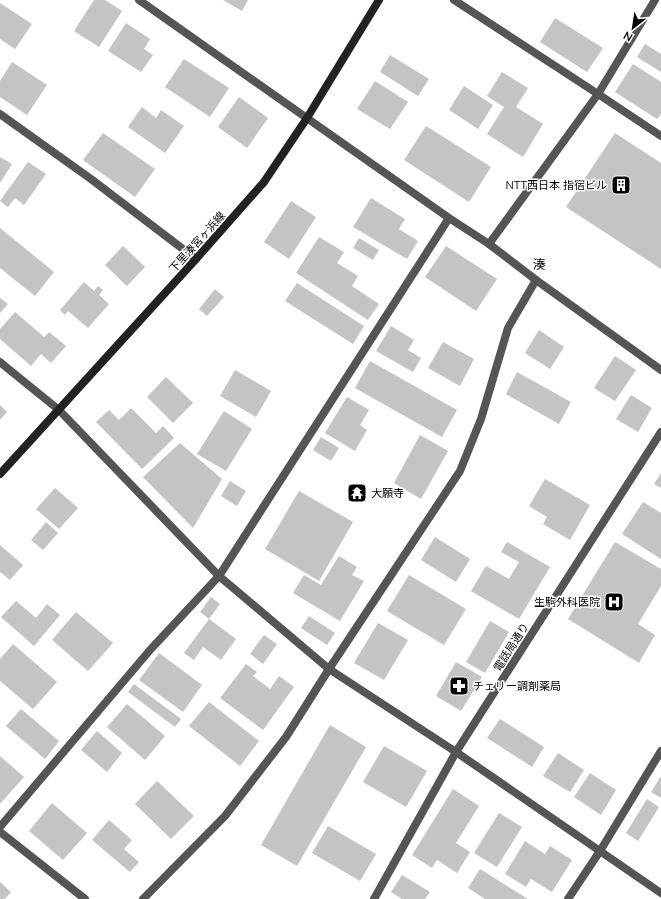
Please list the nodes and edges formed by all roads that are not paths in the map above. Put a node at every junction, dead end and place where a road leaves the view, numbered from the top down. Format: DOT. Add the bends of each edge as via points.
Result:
graph roads {
  1 [pos="139,0"];
  2 [pos="379,0"];
  3 [pos="454,0"];
  4 [pos="655,0"];
  5 [pos="598,94"];
  6 [pos="0,114"];
  7 [pos="307,118"];
  8 [pos="661,136"];
  9 [pos="449,218"];
  10 [pos="489,244"];
  11 [pos="196,260"];
  12 [pos="536,280"];
  13 [pos="0,362"];
  14 [pos="661,370"];
  15 [pos="59,410"];
  16 [pos="661,432"];
  17 [pos="0,474"];
  18 [pos="219,576"];
  19 [pos="329,669"];
  20 [pos="661,751"];
  21 [pos="456,752"];
  22 [pos="0,827"];
  23 [pos="0,832"];
  24 [pos="600,851"];
  25 [pos="661,893"];
  26 [pos="85,899"];
  27 [pos="143,899"];
  28 [pos="374,899"];
  29 [pos="568,899"];
  1 -- 7 [label="street"];
  2 -- 7 [label="main road, 下里湊宮ヶ浜線"];
  3 -- 5 [label="street"];
  4 -- 5 [label="street"];
  5 -- 8 [label="street"];
  5 -- 10 [label="street"];
  6 -- 11 [label="street" via="91,178"];
  7 -- 9 [label="street"];
  7 -- 11 [label="main road, 下里湊宮ヶ浜線" via="264,182"];
  9 -- 10 [label="street"];
  9 -- 18 [label="street"];
  10 -- 12 [label="street"];
  11 -- 15 [label="main road, 下里湊宮ヶ浜線"];
  12 -- 14 [label="street"];
  12 -- 19 [label="street" via="508,328 481,419 460,471"];
  13 -- 15 [label="street"];
  15 -- 17 [label="main road, 下里湊宮ヶ浜線"];
  15 -- 18 [label="street"];
  16 -- 21 [label="street, 電話局通り"];
  18 -- 19 [label="street"];
  18 -- 22 [label="street" via="150,650"];
  19 -- 21 [label="street"];
  19 -- 27 [label="street" via="286,736 225,816"];
  20 -- 24 [label="street"];
  21 -- 24 [label="street"];
  21 -- 28 [label="street, 電話局通り"];
  23 -- 26 [label="street"];
  24 -- 25 [label="street"];
  24 -- 29 [label="street"];
}
